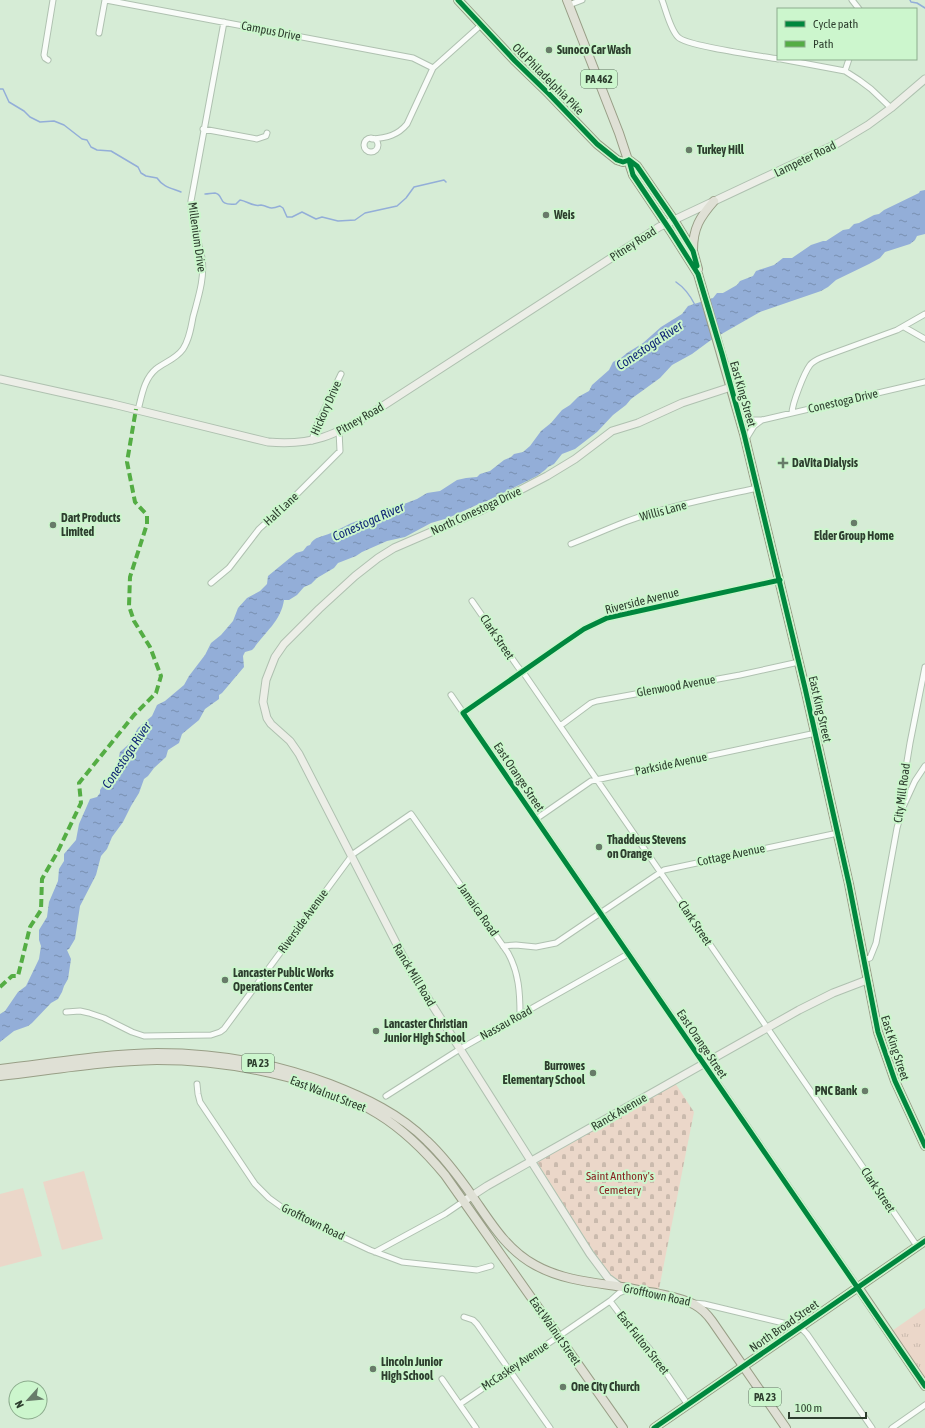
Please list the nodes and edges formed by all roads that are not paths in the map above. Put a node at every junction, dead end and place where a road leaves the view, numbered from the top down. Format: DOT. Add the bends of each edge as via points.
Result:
graph roads {
  1 [pos="54,0"];
  2 [pos="105,0"];
  3 [pos="458,0"];
  4 [pos="582,0"];
  5 [pos="662,0"];
  6 [pos="852,0"];
  7 [pos="568,2"];
  8 [pos="858,8"];
  9 [pos="224,22"];
  10 [pos="481,25"];
  11 [pos="99,33"];
  12 [pos="777,59"];
  13 [pos="48,60"];
  14 [pos="784,60"];
  15 [pos="848,60"];
  16 [pos="433,68"];
  17 [pos="844,71"];
  18 [pos="925,79"];
  19 [pos="891,108"];
  20 [pos="203,129"];
  21 [pos="267,133"];
  22 [pos="372,139"];
  23 [pos="629,160"];
  24 [pos="714,201"];
  25 [pos="674,220"];
  26 [pos="666,224"];
  27 [pos="693,251"];
  28 [pos="698,274"];
  29 [pos="925,314"];
  30 [pos="904,327"];
  31 [pos="925,339"];
  32 [pos="341,374"];
  33 [pos="0,379"];
  34 [pos="925,382"];
  35 [pos="731,387"];
  36 [pos="138,410"];
  37 [pos="792,413"];
  38 [pos="739,416"];
  39 [pos="762,420"];
  40 [pos="339,432"];
  41 [pos="746,439"];
  42 [pos="312,441"];
  43 [pos="758,488"];
  44 [pos="571,544"];
  45 [pos="780,580"];
  46 [pos="211,583"];
  47 [pos="472,601"];
  48 [pos="799,662"];
  49 [pos="925,667"];
  50 [pos="522,672"];
  51 [pos="264,687"];
  52 [pos="451,695"];
  53 [pos="463,713"];
  54 [pos="560,726"];
  55 [pos="816,733"];
  56 [pos="925,766"];
  57 [pos="597,780"];
  58 [pos="902,810"];
  59 [pos="411,814"];
  60 [pos="536,819"];
  61 [pos="838,833"];
  62 [pos="351,856"];
  63 [pos="660,872"];
  64 [pos="601,914"];
  65 [pos="503,946"];
  66 [pos="628,954"];
  67 [pos="863,960"];
  68 [pos="867,980"];
  69 [pos="66,1012"];
  70 [pos="520,1015"];
  71 [pos="767,1028"];
  72 [pos="460,1049"];
  73 [pos="704,1064"];
  74 [pos="0,1069"];
  75 [pos="0,1076"];
  76 [pos="197,1084"];
  77 [pos="386,1096"];
  78 [pos="925,1146"];
  79 [pos="532,1161"];
  80 [pos="472,1196"];
  81 [pos="464,1201"];
  82 [pos="925,1241"];
  83 [pos="917,1246"];
  84 [pos="375,1252"];
  85 [pos="517,1254"];
  86 [pos="590,1254"];
  87 [pos="593,1262"];
  88 [pos="491,1266"];
  89 [pos="620,1287"];
  90 [pos="858,1287"];
  91 [pos="630,1288"];
  92 [pos="610,1301"];
  93 [pos="692,1303"];
  94 [pos="464,1317"];
  95 [pos="800,1327"];
  96 [pos="559,1336"];
  97 [pos="744,1366"];
  98 [pos="510,1370"];
  99 [pos="442,1379"];
  100 [pos="925,1386"];
  101 [pos="460,1404"];
  102 [pos="688,1405"];
  103 [pos="925,1405"];
  104 [pos="476,1428"];
  105 [pos="550,1428"];
  106 [pos="622,1428"];
  107 [pos="654,1428"];
  108 [pos="786,1428"];
  109 [pos="872,1428"];
  110 [pos="892,1428"];
  1 -- 13 [label="street" via="44,55"];
  2 -- 9 [label="street, Campus Drive"];
  2 -- 11 [label="street"];
  3 -- 10 [label="main road, Old Philadelphia Pike"];
  4 -- 7 [label="street"];
  5 -- 12 [label="street" via="673,30 680,40"];
  6 -- 8 [label="street"];
  7 -- 23 [label="main road, PA 462"];
  9 -- 16 [label="street, Campus Drive" via="413,58"];
  9 -- 20 [label="street, Millenium Drive"];
  10 -- 16 [label="street"];
  10 -- 23 [label="main road, Old Philadelphia Pike" via="597,144 617,160"];
  14 -- 17 [label="street"];
  15 -- 17 [label="street"];
  16 -- 22 [label="street" via="402,130 392,136"];
  17 -- 19 [label="street" via="872,89"];
  18 -- 19 [label="street, Lampeter Road"];
  19 -- 24 [label="street, Lampeter Road" via="838,143"];
  20 -- 21 [label="street" via="257,139 266,136"];
  20 -- 36 [label="street, Millenium Drive" via="190,201 202,258 200,290 184,348 174,359 149,377"];
  23 -- 25 [label="main road, PA 462" via="637,166"];
  23 -- 26 [label="main road, PA 462" via="632,175"];
  24 -- 25 [label="street, Lampeter Road"];
  24 -- 27 [label="main road" via="702,214 698,223"];
  25 -- 26 [label="street, Pitney Road"];
  25 -- 27 [label="main road, PA 462"];
  26 -- 28 [label="main road, PA 462"];
  26 -- 40 [label="street, Pitney Road"];
  27 -- 28 [label="main road, PA 462"];
  28 -- 35 [label="main road, East King Street / PA 462"];
  29 -- 30 [label="street"];
  30 -- 31 [label="street"];
  30 -- 37 [label="street" via="812,362 805,373"];
  32 -- 42 [label="street, Hickory Drive" via="315,429"];
  33 -- 36 [label="street, Pitney Road"];
  34 -- 37 [label="street, Conestoga Drive"];
  35 -- 38 [label="main road, East King Street / PA 462"];
  35 -- 51 [label="street, North Conestoga Drive" via="612,431 547,476 482,510 403,544 382,556 333,595 289,639 275,657"];
  36 -- 42 [label="street, Pitney Road" via="268,442"];
  37 -- 39 [label="street, Conestoga Drive"];
  38 -- 39 [label="street, Conestoga Drive"];
  38 -- 41 [label="main road, East King Street / PA 462"];
  39 -- 41 [label="street" via="754,426"];
  40 -- 42 [label="street, Pitney Road"];
  40 -- 46 [label="street, Half Lane" via="340,451 259,529 229,568"];
  41 -- 43 [label="main road, East King Street / PA 462"];
  43 -- 44 [label="street, Willis Lane" via="644,516"];
  43 -- 45 [label="main road, East King Street / PA 462"];
  45 -- 48 [label="main road, East King Street / PA 462"];
  45 -- 50 [label="street, Riverside Avenue" via="607,618 584,629"];
  47 -- 50 [label="street, Clark Street"];
  48 -- 54 [label="street, Glenwood Avenue" via="597,701"];
  48 -- 55 [label="main road, East King Street / PA 462"];
  49 -- 58 [label="street, City Mill Road" via="905,772"];
  50 -- 53 [label="street, Riverside Avenue"];
  50 -- 54 [label="street, Clark Street"];
  51 -- 62 [label="street, Ranck Mill Road" via="263,706 267,718 296,750"];
  52 -- 53 [label="street, East Orange Street"];
  53 -- 60 [label="street, East Orange Street"];
  54 -- 57 [label="street, Clark Street"];
  55 -- 57 [label="street, Parkside Avenue"];
  55 -- 61 [label="main road, East King Street / PA 462"];
  56 -- 58 [label="street"];
  57 -- 60 [label="street, Parkside Avenue" via="591,781"];
  57 -- 63 [label="street, Clark Street"];
  58 -- 67 [label="street, City Mill Road" via="876,943 870,958"];
  59 -- 62 [label="street, Riverside Avenue"];
  59 -- 65 [label="street, Jamaica Road"];
  60 -- 64 [label="street, East Orange Street"];
  61 -- 63 [label="street, Cottage Avenue"];
  61 -- 67 [label="main road, East King Street / PA 462"];
  62 -- 69 [label="street, Riverside Avenue" via="220,1032 211,1035 144,1036 89,1013"];
  62 -- 72 [label="street, Ranck Mill Road" via="410,970"];
  63 -- 64 [label="street, Cottage Avenue"];
  63 -- 71 [label="street, Clark Street"];
  64 -- 65 [label="street, Cottage Avenue" via="550,945"];
  64 -- 66 [label="street, East Orange Street"];
  65 -- 70 [label="street, Jamaica Road" via="513,962 518,980"];
  66 -- 70 [label="street, Nassau Road"];
  66 -- 73 [label="street, East Orange Street"];
  67 -- 68 [label="main road, East King Street / PA 462"];
  68 -- 71 [label="street, Ranck Avenue" via="825,996"];
  68 -- 78 [label="main road, East King Street / PA 462" via="884,1052"];
  70 -- 72 [label="street, Nassau Road"];
  71 -- 73 [label="street, Ranck Avenue"];
  71 -- 83 [label="street, Clark Street"];
  72 -- 77 [label="street, Nassau Road"];
  72 -- 79 [label="street, Ranck Mill Road"];
  73 -- 79 [label="street, Ranck Avenue"];
  73 -- 90 [label="street, East Orange Street"];
  74 -- 80 [label="main road, East Walnut Street / PA 23" via="157,1053 233,1059 289,1071 353,1093 401,1120 435,1148"];
  75 -- 81 [label="main road, East Walnut Street / PA 23" via="157,1060 232,1066 288,1078 350,1100 388,1121 431,1158"];
  76 -- 84 [label="street, Grofftown Road" via="200,1102 262,1192 287,1211"];
  79 -- 80 [label="street, Ranck Avenue"];
  79 -- 86 [label="street, Ranck Mill Road"];
  80 -- 81 [label="street, Ranck Avenue"];
  80 -- 85 [label="main road, East Walnut Street / PA 23" via="498,1233"];
  81 -- 84 [label="street, Ranck Avenue"];
  81 -- 96 [label="main road, East Walnut Street / PA 23"];
  82 -- 83 [label="main road, North Broad Street"];
  83 -- 90 [label="main road, North Broad Street"];
  84 -- 88 [label="street, Grofftown Road" via="412,1264 477,1270"];
  85 -- 89 [label="main road, Grofftown Road / PA 23" via="535,1266 560,1276"];
  86 -- 87 [label="street, Ranck Mill Road"];
  86 -- 89 [label="street, Ranck Mill Road" via="608,1278"];
  89 -- 91 [label="main road, Grofftown Road / PA 23"];
  90 -- 95 [label="main road, North Broad Street"];
  90 -- 100 [label="main road, East Orange Street"];
  91 -- 92 [label="street, McCaskey Avenue" via="618,1293"];
  91 -- 93 [label="main road, Grofftown Road / PA 23"];
  92 -- 96 [label="street, McCaskey Avenue"];
  92 -- 102 [label="street, East Fulton Street" via="649,1348"];
  93 -- 95 [label="street, Grofftown Road"];
  93 -- 97 [label="main road, PA 23" via="708,1316"];
  94 -- 98 [label="street" via="477,1324"];
  95 -- 97 [label="main road, North Broad Street"];
  95 -- 109 [label="street"];
  96 -- 98 [label="street, McCaskey Avenue"];
  96 -- 106 [label="main road, East Walnut Street / PA 23"];
  97 -- 102 [label="main road, North Broad Street"];
  97 -- 108 [label="main road, PA 23"];
  98 -- 101 [label="street, McCaskey Avenue"];
  98 -- 105 [label="street"];
  99 -- 101 [label="street"];
  101 -- 104 [label="street"];
  102 -- 107 [label="main road, North Broad Street"];
  103 -- 110 [label="street"];
}
